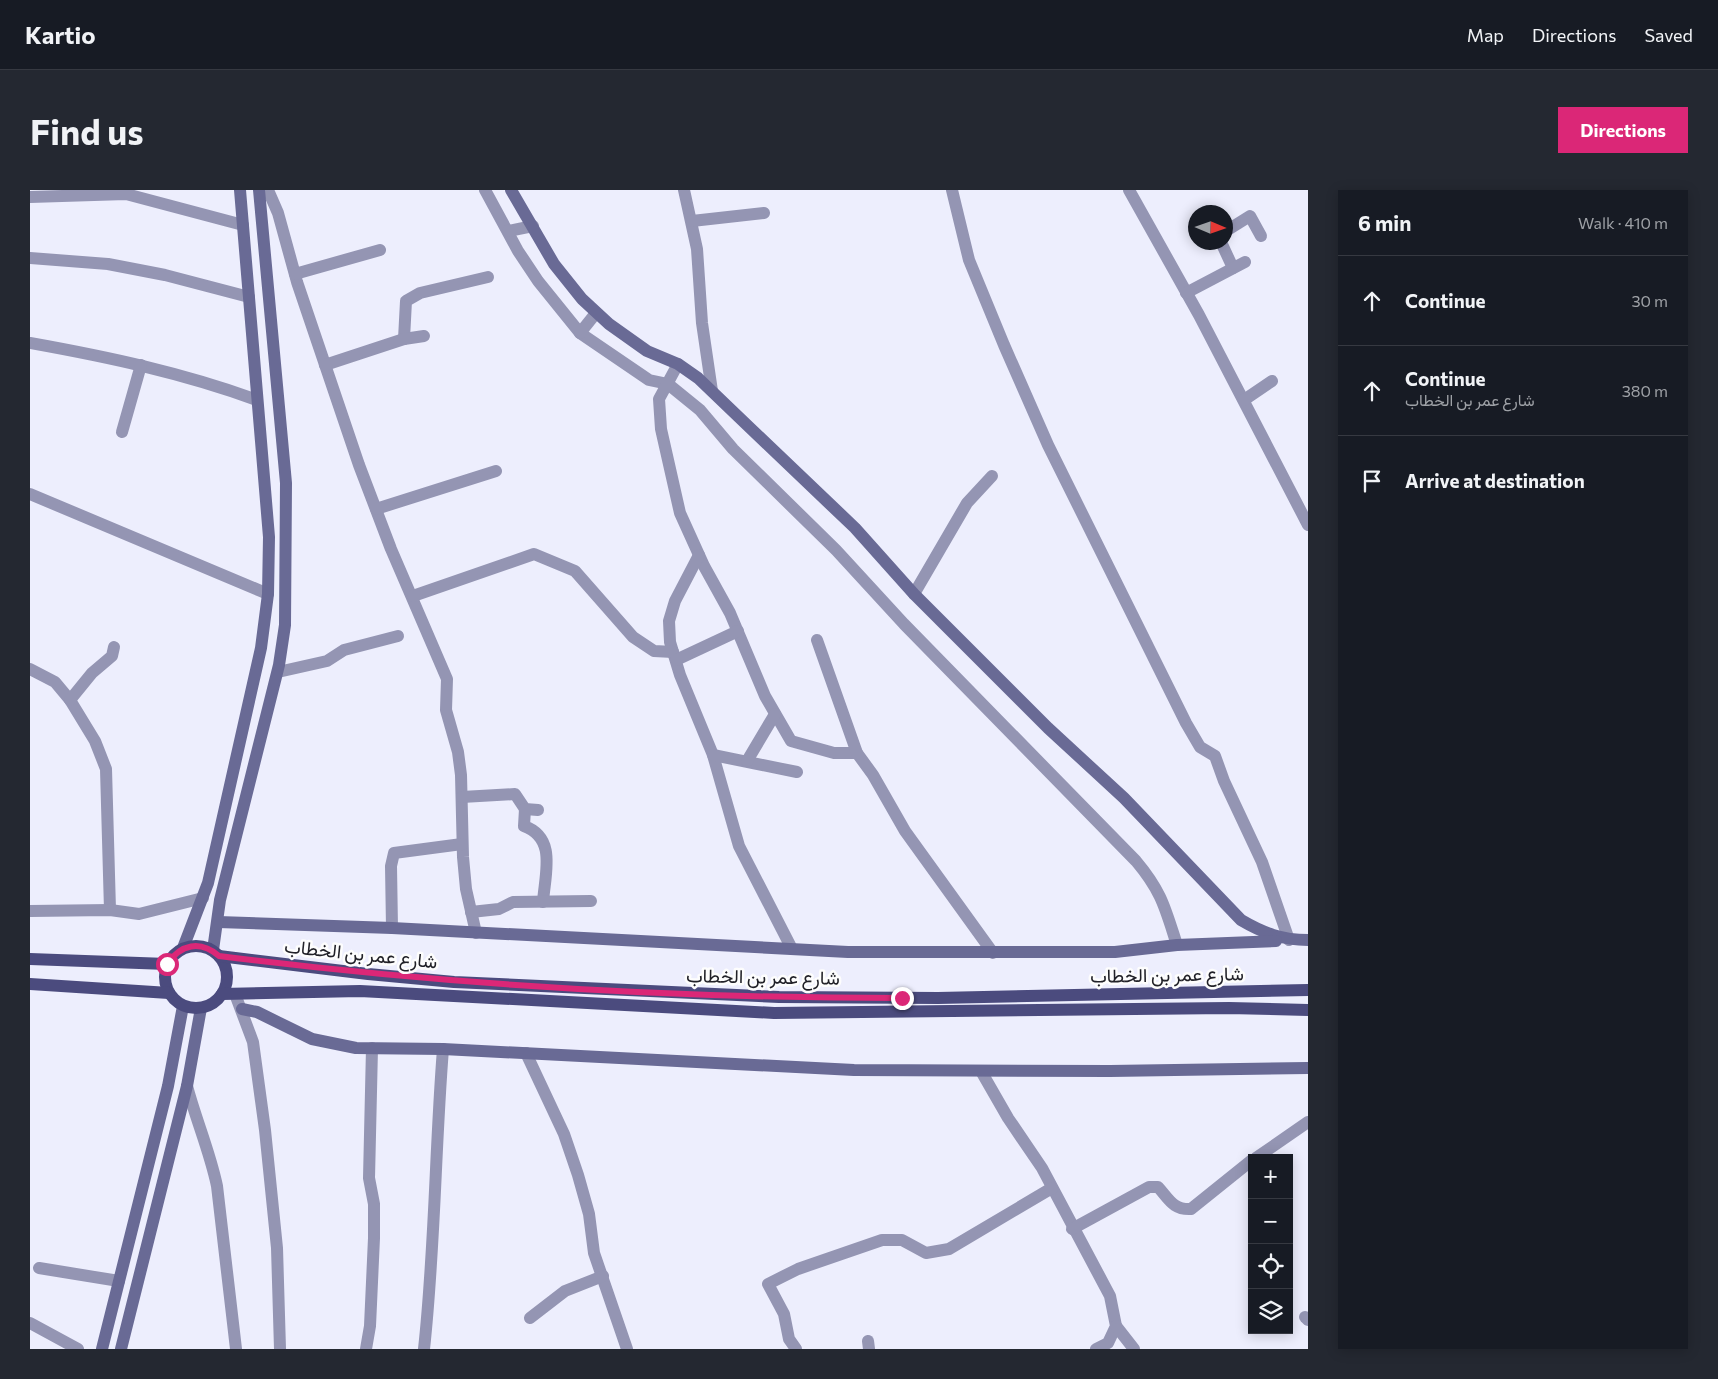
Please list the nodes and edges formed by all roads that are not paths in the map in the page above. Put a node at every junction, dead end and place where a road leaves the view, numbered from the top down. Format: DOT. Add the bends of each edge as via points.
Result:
graph roads {
  1 [pos="240,190"];
  2 [pos="259,190"];
  3 [pos="268,190"];
  4 [pos="485,190"];
  5 [pos="511,190"];
  6 [pos="684,190"];
  7 [pos="952,190"];
  8 [pos="1129,190"];
  9 [pos="30,197"];
  10 [pos="764,213"];
  11 [pos="692,221"];
  12 [pos="243,226"];
  13 [pos="533,226"];
  14 [pos="1233,227"];
  15 [pos="508,231"];
  16 [pos="1261,236"];
  17 [pos="380,250"];
  18 [pos="1227,250"];
  19 [pos="30,258"];
  20 [pos="295,274"];
  21 [pos="488,277"];
  22 [pos="1186,293"];
  23 [pos="249,297"];
  24 [pos="596,313"];
  25 [pos="580,333"];
  26 [pos="424,336"];
  27 [pos="404,339"];
  28 [pos="30,343"];
  29 [pos="678,364"];
  30 [pos="141,365"];
  31 [pos="325,365"];
  32 [pos="1272,381"];
  33 [pos="668,384"];
  34 [pos="712,391"];
  35 [pos="257,400"];
  36 [pos="1244,400"];
  37 [pos="122,432"];
  38 [pos="496,471"];
  39 [pos="992,476"];
  40 [pos="30,494"];
  41 [pos="376,509"];
  42 [pos="1308,525"];
  43 [pos="699,555"];
  44 [pos="268,594"];
  45 [pos="914,594"];
  46 [pos="413,596"];
  47 [pos="738,631"];
  48 [pos="398,636"];
  49 [pos="817,640"];
  50 [pos="114,647"];
  51 [pos="674,656"];
  52 [pos="30,669"];
  53 [pos="278,672"];
  54 [pos="70,700"];
  55 [pos="775,714"];
  56 [pos="857,752"];
  57 [pos="713,755"];
  58 [pos="747,762"];
  59 [pos="797,772"];
  60 [pos="462,797"];
  61 [pos="524,810"];
  62 [pos="538,810"];
  63 [pos="462,844"];
  64 [pos="202,898"];
  65 [pos="590,901"];
  66 [pos="543,902"];
  67 [pos="110,910"];
  68 [pos="30,912"];
  69 [pos="471,912"];
  70 [pos="218,922"];
  71 [pos="392,928"];
  72 [pos="476,933"];
  73 [pos="1289,940"];
  74 [pos="1308,940"];
  75 [pos="1177,945"];
  76 [pos="183,948"];
  77 [pos="792,950"];
  78 [pos="216,953"];
  79 [pos="993,953"];
  80 [pos="30,959"];
  81 [pos="167,964"];
  82 [pos="30,984"];
  83 [pos="1308,990"];
  84 [pos="169,993"];
  85 [pos="222,994"];
  86 [pos="235,994"];
  87 [pos="183,1006"];
  88 [pos="201,1008"];
  89 [pos="242,1009"];
  90 [pos="1308,1010"];
  91 [pos="372,1048"];
  92 [pos="443,1049"];
  93 [pos="526,1054"];
  94 [pos="1308,1068"];
  95 [pos="981,1070"];
  96 [pos="187,1086"];
  97 [pos="1308,1122"];
  98 [pos="1262,1154"];
  99 [pos="1248,1163"];
  100 [pos="1052,1188"];
  101 [pos="1072,1229"];
  102 [pos="39,1268"];
  103 [pos="603,1276"];
  104 [pos="119,1281"];
  105 [pos="530,1318"];
  106 [pos="30,1324"];
  107 [pos="1116,1326"];
  108 [pos="124,1346"];
  109 [pos="78,1349"];
  110 [pos="102,1349"];
  111 [pos="236,1349"];
  112 [pos="280,1349"];
  113 [pos="366,1349"];
  114 [pos="424,1349"];
  115 [pos="627,1349"];
  116 [pos="796,1349"];
  117 [pos="1096,1349"];
  118 [pos="1134,1349"];
  1 -- 12 [label="street"];
  2 -- 53 [label="street" via="286,483 285,625"];
  3 -- 20 [label="street"];
  4 -- 15 [label="street"];
  5 -- 13 [label="street"];
  6 -- 11 [label="street"];
  7 -- 73 [label="street" via="970,260 1048,445 1186,723 1200,747 1215,756 1262,862"];
  8 -- 22 [label="street"];
  9 -- 12 [label="street" via="126,194"];
  10 -- 11 [label="street"];
  11 -- 34 [label="street"];
  12 -- 23 [label="street"];
  13 -- 15 [label="street"];
  13 -- 24 [label="street" via="554,264"];
  14 -- 16 [label="street" via="1250,216"];
  15 -- 25 [label="street" via="538,281"];
  17 -- 20 [label="street"];
  18 -- 22 [label="street" via="1239,265"];
  19 -- 23 [label="street" via="108,264 166,275"];
  20 -- 31 [label="street"];
  21 -- 27 [label="street" via="420,292 406,301"];
  22 -- 36 [label="street"];
  23 -- 35 [label="street"];
  24 -- 25 [label="street"];
  24 -- 29 [label="street" via="647,351"];
  25 -- 33 [label="street" via="649,380"];
  26 -- 27 [label="street"];
  27 -- 31 [label="street"];
  28 -- 30 [label="street"];
  29 -- 33 [label="street"];
  29 -- 34 [label="street"];
  30 -- 35 [label="street"];
  30 -- 37 [label="street"];
  31 -- 41 [label="street"];
  32 -- 36 [label="street"];
  33 -- 43 [label="street" via="659,399 661,429 680,513"];
  33 -- 75 [label="street" via="700,410 733,449 836,550 1136,861 1161,896"];
  34 -- 45 [label="street" via="856,528"];
  35 -- 44 [label="street" via="269,537"];
  36 -- 42 [label="street"];
  38 -- 41 [label="street"];
  39 -- 45 [label="street" via="967,503"];
  40 -- 44 [label="street"];
  41 -- 46 [label="street"];
  43 -- 47 [label="street"];
  43 -- 51 [label="street" via="675,600 669,621"];
  44 -- 64 [label="street" via="262,648"];
  45 -- 73 [label="street" via="1048,728 1124,798 1241,920 1262,932"];
  46 -- 51 [label="street" via="534,554 575,571 633,637 654,651"];
  46 -- 60 [label="street" via="446,679 446,710 458,752"];
  47 -- 51 [label="street"];
  47 -- 55 [label="street"];
  48 -- 53 [label="street" via="344,650 327,661"];
  49 -- 56 [label="street"];
  50 -- 54 [label="street" via="112,656 92,673"];
  51 -- 57 [label="street"];
  52 -- 54 [label="street" via="55,682"];
  53 -- 70 [label="street" via="220,900"];
  54 -- 67 [label="street" via="95,741 106,769"];
  55 -- 56 [label="street" via="791,742 834,753"];
  55 -- 58 [label="street"];
  56 -- 79 [label="street" via="905,831"];
  57 -- 58 [label="street"];
  57 -- 77 [label="street" via="739,846"];
  58 -- 59 [label="street"];
  60 -- 61 [label="street" via="515,794"];
  60 -- 63 [label="street"];
  61 -- 62 [label="street"];
  61 -- 66 [label="street" via="524,826 537,830 546,844"];
  63 -- 69 [label="street"];
  63 -- 71 [label="street" via="394,853 391,866"];
  64 -- 67 [label="street" via="140,914"];
  64 -- 76 [label="street"];
  65 -- 66 [label="street"];
  66 -- 69 [label="street" via="513,902 499,909"];
  67 -- 68 [label="street"];
  69 -- 72 [label="street"];
  70 -- 71 [label="street"];
  70 -- 78 [label="street"];
  71 -- 72 [label="street"];
  72 -- 77 [label="street"];
  73 -- 74 [label="street"];
  73 -- 75 [label="street"];
  75 -- 79 [label="street" via="1116,952"];
  76 -- 78 [label="main road" via="203,946"];
  76 -- 81 [label="main road"];
  77 -- 79 [label="street"];
  78 -- 83 [label="main road, شارع عمر بن الخطاب" via="454,982 770,997 938,998"];
  78 -- 85 [label="main road" via="227,975"];
  80 -- 81 [label="main road"];
  81 -- 84 [label="main road" via="165,974"];
  82 -- 84 [label="main road"];
  84 -- 87 [label="main road"];
  85 -- 86 [label="main road, شارع عمر بن الخطاب"];
  85 -- 88 [label="main road"];
  86 -- 89 [label="street"];
  86 -- 90 [label="main road, شارع عمر بن الخطاب" via="360,991 774,1014 1229,1008"];
  87 -- 88 [label="main road"];
  87 -- 104 [label="street" via="168,1086"];
  88 -- 96 [label="street"];
  89 -- 91 [label="street" via="257,1012 312,1039"];
  89 -- 112 [label="street" via="253,1042 265,1130 277,1248"];
  91 -- 92 [label="street"];
  91 -- 113 [label="street" via="370,1178 374,1238"];
  92 -- 93 [label="street"];
  92 -- 114 [label="street" via="435,1148 431,1286"];
  93 -- 95 [label="street" via="854,1070"];
  93 -- 103 [label="street" via="567,1142 588,1214 594,1253"];
  94 -- 95 [label="street"];
  95 -- 100 [label="street"];
  96 -- 108 [label="street"];
  96 -- 111 [label="street" via="217,1186"];
  97 -- 98 [label="street"];
  99 -- 101 [label="street" via="1191,1209 1172,1206 1158,1187 1149,1187"];
  100 -- 101 [label="street"];
  100 -- 116 [label="street" via="949,1249 926,1253 902,1240 882,1240 798,1269 768,1284 784,1314 789,1339"];
  101 -- 107 [label="street" via="1110,1296"];
  102 -- 104 [label="street"];
  103 -- 105 [label="street" via="565,1291"];
  103 -- 115 [label="street" via="612,1312"];
  104 -- 110 [label="street"];
  106 -- 109 [label="street"];
  107 -- 117 [label="street" via="1108,1343"];
  107 -- 118 [label="street"];
}
